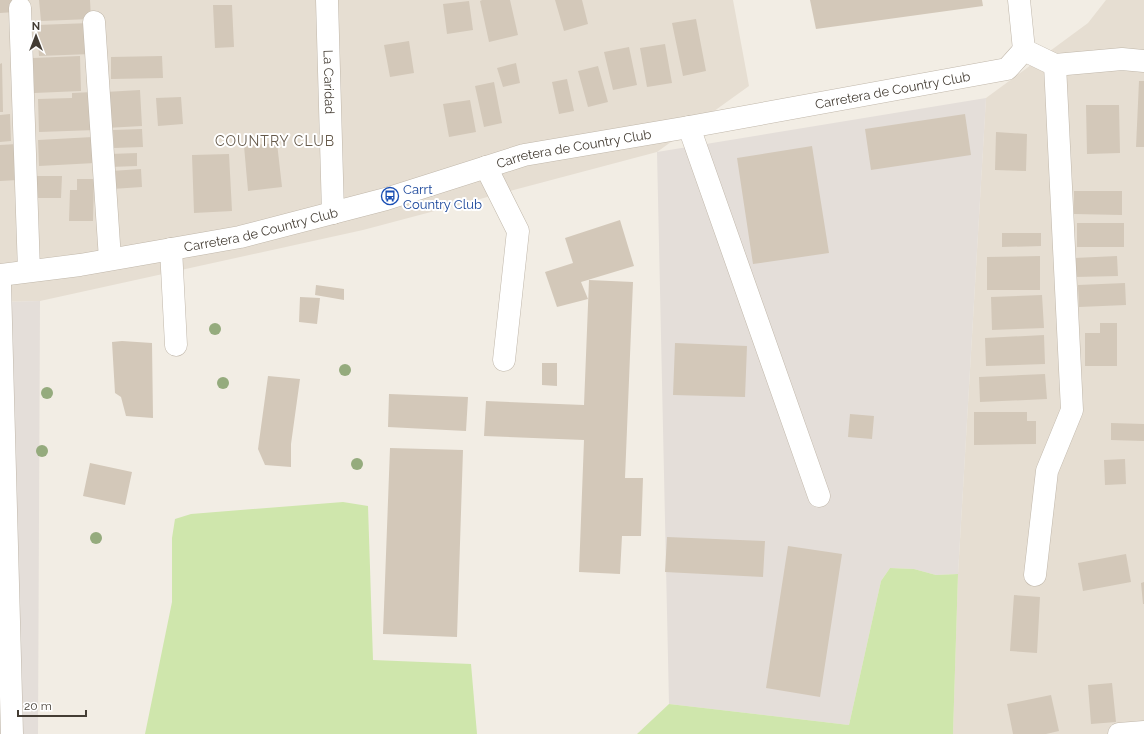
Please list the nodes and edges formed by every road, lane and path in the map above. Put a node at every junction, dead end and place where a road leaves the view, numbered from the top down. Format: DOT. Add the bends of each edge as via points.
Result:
graph roads {
  1 [pos="327,0"];
  2 [pos="1019,0"];
  3 [pos="20,8"];
  4 [pos="94,22"];
  5 [pos="1024,50"];
  6 [pos="1144,61"];
  7 [pos="1055,65"];
  8 [pos="689,128"];
  9 [pos="486,167"];
  10 [pos="333,213"];
  11 [pos="172,249"];
  12 [pos="110,259"];
  13 [pos="29,271"];
  14 [pos="0,275"];
  15 [pos="0,285"];
  16 [pos="176,345"];
  17 [pos="504,360"];
  18 [pos="819,496"];
  19 [pos="1035,575"];
  20 [pos="1144,732"];
  21 [pos="12,734"];
  22 [pos="1119,734"];
  1 -- 10 [label="street, La Caridad"];
  2 -- 5 [label="street"];
  3 -- 13 [label="street"];
  4 -- 12 [label="street"];
  5 -- 7 [label="street"];
  5 -- 8 [label="street, Carretera de Country Club" via="1007,69"];
  6 -- 7 [label="street" via="1122,58"];
  7 -- 19 [label="street" via="1072,410 1047,471"];
  8 -- 9 [label="street, Carretera de Country Club" via="524,155"];
  8 -- 18 [label="street"];
  9 -- 10 [label="street, Carretera de Country Club"];
  9 -- 17 [label="street" via="518,231"];
  10 -- 11 [label="street, Carretera de Country Club" via="240,236"];
  11 -- 12 [label="street, Carretera de Country Club"];
  11 -- 16 [label="street"];
  12 -- 13 [label="street, Carretera de Country Club"];
  13 -- 14 [label="street, Carretera de Country Club"];
  15 -- 21 [label="street"];
  20 -- 22 [label="street"];
}
